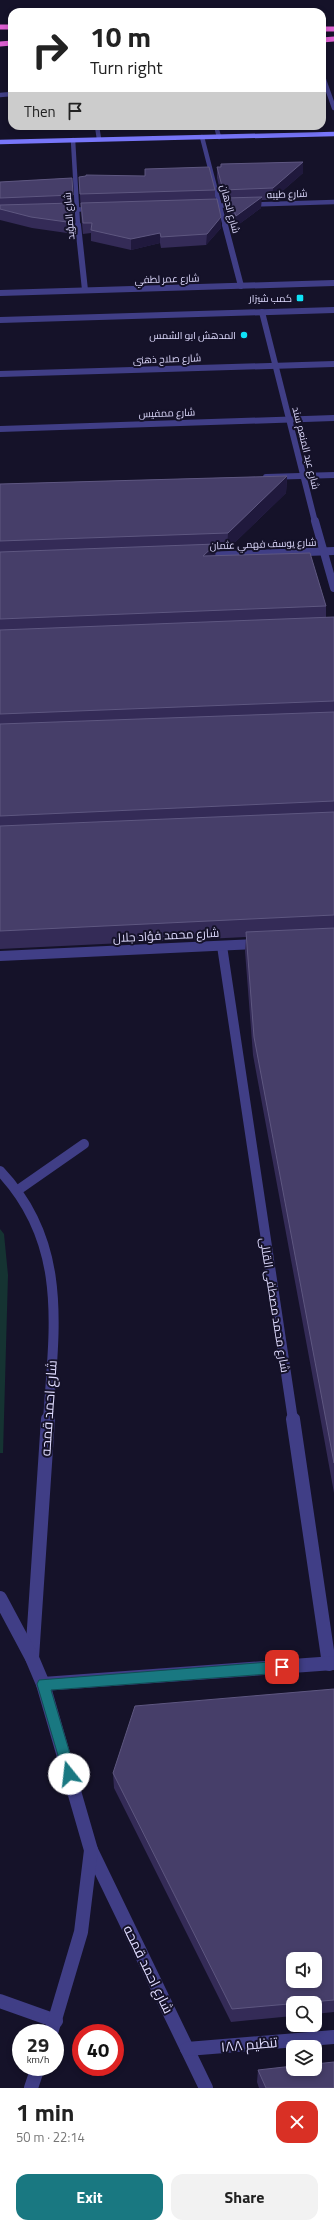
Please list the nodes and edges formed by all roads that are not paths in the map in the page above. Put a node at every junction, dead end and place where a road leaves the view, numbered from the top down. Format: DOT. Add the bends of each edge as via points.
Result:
graph roads {
  1 [pos="326,91"];
  2 [pos="334,108"];
  3 [pos="98,130"];
  4 [pos="217,130"];
  5 [pos="334,134"];
  6 [pos="202,137"];
  7 [pos="219,137"];
  8 [pos="73,140"];
  9 [pos="99,140"];
  10 [pos="0,142"];
  11 [pos="334,202"];
  12 [pos="220,205"];
  13 [pos="196,206"];
  14 [pos="100,209"];
  15 [pos="54,210"];
  16 [pos="76,210"];
  17 [pos="334,283"];
  18 [pos="241,286"];
  19 [pos="85,290"];
  20 [pos="0,293"];
  21 [pos="334,310"];
  22 [pos="262,312"];
  23 [pos="0,320"];
  24 [pos="334,364"];
  25 [pos="276,366"];
  26 [pos="0,374"];
  27 [pos="334,418"];
  28 [pos="288,419"];
  29 [pos="0,429"];
  30 [pos="334,475"];
  31 [pos="302,476"];
  32 [pos="255,477"];
  33 [pos="334,551"];
  34 [pos="322,552"];
  35 [pos="197,556"];
  36 [pos="334,588"];
  37 [pos="267,943"];
  38 [pos="222,946"];
  39 [pos="0,956"];
  40 [pos="84,1144"];
  41 [pos="0,1171"];
  42 [pos="18,1190"];
  43 [pos="0,1598"];
  44 [pos="32,1658"];
  45 [pos="332,1663"];
  46 [pos="43,1684"];
  47 [pos="91,1850"];
  48 [pos="0,2001"];
  49 [pos="47,2024"];
  50 [pos="54,2024"];
  51 [pos="334,2037"];
  52 [pos="187,2049"];
  53 [pos="35,2076"];
  54 [pos="31,2088"];
  55 [pos="206,2088"];
  1 -- 2 [label="street"];
  3 -- 9 [label="street"];
  4 -- 7 [label="street"];
  5 -- 7 [label="main road"];
  6 -- 7 [label="main road"];
  6 -- 9 [label="main road"];
  6 -- 12 [label="street, شارع الدهان"];
  8 -- 9 [label="main road"];
  8 -- 10 [label="main road"];
  8 -- 16 [label="street, شارع المؤيد"];
  11 -- 12 [label="street, شارع طيبه"];
  12 -- 13 [label="street, شارع طيبه"];
  12 -- 18 [label="street, شارع الدهان"];
  14 -- 16 [label="street"];
  15 -- 16 [label="street"];
  16 -- 19 [label="street, شارع المؤيد"];
  17 -- 18 [label="street, شارع عمر لطفي"];
  18 -- 19 [label="street, شارع عمر لطفي"];
  19 -- 20 [label="street, شارع عمر لطفي"];
  21 -- 22 [label="street"];
  22 -- 23 [label="street"];
  22 -- 25 [label="street, شارع عبد المنعم سند"];
  24 -- 25 [label="street, شارع صلاح ذهنى"];
  25 -- 26 [label="street, شارع صلاح ذهنى"];
  25 -- 28 [label="street, شارع عبد المنعم سند"];
  27 -- 28 [label="street, شارع ممفيس"];
  28 -- 29 [label="street, شارع ممفيس"];
  28 -- 31 [label="street, شارع عبد المنعم سند"];
  30 -- 31 [label="street"];
  31 -- 32 [label="street"];
  31 -- 34 [label="street, شارع عبد المنعم سند"];
  33 -- 34 [label="street, شارع يوسف فهمي عثمان"];
  34 -- 35 [label="street, شارع يوسف فهمي عثمان"];
  34 -- 36 [label="street, شارع عبد المنعم سند"];
  37 -- 38 [label="street, شارع محمد فؤاد جلال"];
  38 -- 39 [label="street, شارع محمد فؤاد جلال"];
  38 -- 45 [label="street, شارع محمد مصطفى القللى"];
  40 -- 42 [label="street"];
  41 -- 42 [label="street, شارع احمد قمحه"];
  42 -- 44 [label="street, شارع احمد قمحه" via="44,1241 53,1287 53,1338"];
  43 -- 44 [label="street, شارع احمد قمحه"];
  44 -- 46 [label="street, شارع احمد قمحه"];
  45 -- 46 [label="street"];
  46 -- 47 [label="street, شارع احمد قمحه"];
  47 -- 50 [label="street, شارع احمد قمحه" via="81,1932"];
  47 -- 52 [label="street, شارع احمد قمحه"];
  48 -- 49 [label="street"];
  51 -- 52 [label="street, تنظيم ١٨٨"];
  52 -- 55 [label="street, شارع احمد قمحه"];
  53 -- 54 [label="street"];
}
